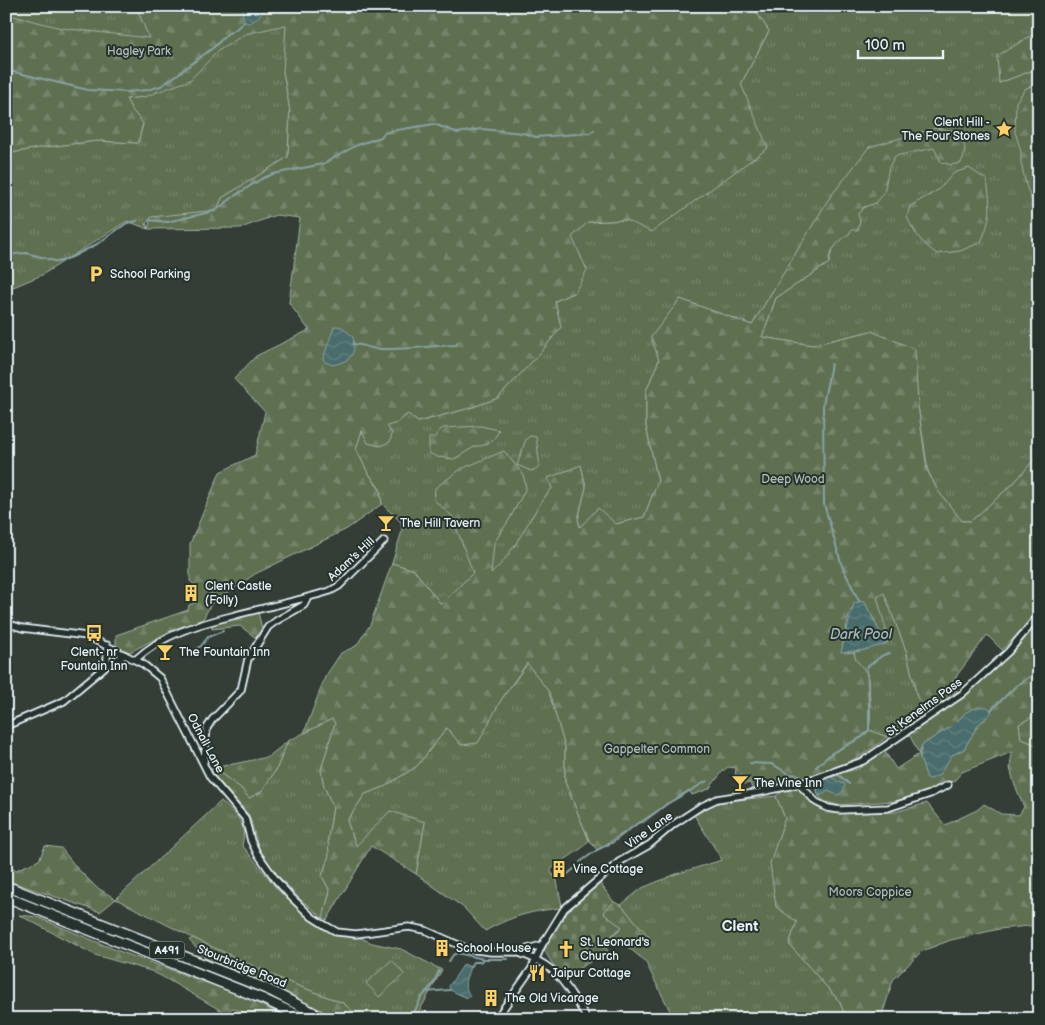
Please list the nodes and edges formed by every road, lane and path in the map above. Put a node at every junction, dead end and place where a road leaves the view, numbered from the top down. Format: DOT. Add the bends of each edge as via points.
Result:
graph roads {
  1 [pos="384,541"];
  2 [pos="308,598"];
  3 [pos="288,602"];
  4 [pos="292,612"];
  5 [pos="1039,615"];
  6 [pos="6,623"];
  7 [pos="107,645"];
  8 [pos="125,655"];
  9 [pos="135,660"];
  10 [pos="107,665"];
  11 [pos="6,726"];
  12 [pos="204,762"];
  13 [pos="799,784"];
  14 [pos="948,785"];
  15 [pos="6,886"];
  16 [pos="6,896"];
  17 [pos="542,945"];
  18 [pos="516,952"];
  19 [pos="536,961"];
  20 [pos="306,1019"];
  21 [pos="326,1019"];
  22 [pos="496,1019"];
  23 [pos="586,1019"];
  1 -- 2 [label="street, Adam's Hill" via="339,586"];
  2 -- 3 [label="street, Adam's Hill"];
  2 -- 4 [label="street" via="304,605"];
  3 -- 4 [label="street"];
  3 -- 9 [label="street, Adam's Hill" via="192,626 148,648"];
  4 -- 12 [label="street" via="268,628 248,659 241,690 207,728"];
  5 -- 13 [label="street, St Kenelms Pass" via="1008,652 941,709 863,761"];
  6 -- 7 [label="street, Odnall Lane" via="87,636"];
  7 -- 8 [label="street, Odnall Lane"];
  7 -- 10 [label="street"];
  8 -- 9 [label="street, Odnall Lane"];
  8 -- 10 [label="street"];
  9 -- 12 [label="street, Odnall Lane" via="160,678"];
  10 -- 11 [label="street" via="64,701"];
  12 -- 18 [label="street, Odnall Lane" via="210,777 245,818 251,841 276,880 323,924 337,932 356,934 409,927 468,949"];
  13 -- 14 [label="street" via="816,802 840,810 888,808"];
  13 -- 17 [label="street, Vine Lane" via="717,799 700,807 601,876 564,909"];
  15 -- 21 [label="highway, Stourbridge Road / A491" via="269,990"];
  16 -- 20 [label="highway, Stourbridge Road / A491"];
  17 -- 18 [label="street, Odnall Lane"];
  17 -- 19 [label="street, Vine Lane"];
  18 -- 19 [label="street, Odnall Lane"];
  19 -- 22 [label="street, Vine Lane"];
  19 -- 23 [label="street, Odnall Lane" via="563,979"];
}
